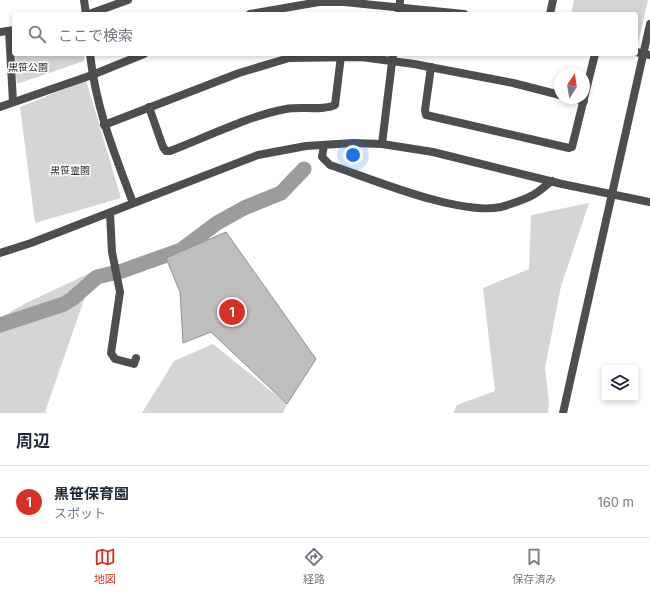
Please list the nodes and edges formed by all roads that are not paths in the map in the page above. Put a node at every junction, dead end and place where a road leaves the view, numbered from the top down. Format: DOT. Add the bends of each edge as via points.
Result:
graph roads {
  1 [pos="84,0"];
  2 [pos="128,0"];
  3 [pos="553,0"];
  4 [pos="399,7"];
  5 [pos="86,12"];
  6 [pos="95,12"];
  7 [pos="262,12"];
  8 [pos="445,12"];
  9 [pos="550,12"];
  10 [pos="650,24"];
  11 [pos="8,31"];
  12 [pos="643,54"];
  13 [pos="90,56"];
  14 [pos="139,56"];
  15 [pos="341,56"];
  16 [pos="595,56"];
  17 [pos="393,58"];
  18 [pos="431,67"];
  19 [pos="92,75"];
  20 [pos="590,75"];
  21 [pos="554,94"];
  22 [pos="13,102"];
  23 [pos="583,104"];
  24 [pos="0,107"];
  25 [pos="149,107"];
  26 [pos="104,125"];
  27 [pos="382,144"];
  28 [pos="324,145"];
  29 [pos="552,181"];
  30 [pos="612,196"];
  31 [pos="650,202"];
  32 [pos="133,203"];
  33 [pos="110,213"];
  34 [pos="0,253"];
  35 [pos="136,358"];
  36 [pos="563,413"];
  1 -- 5 [label="street"];
  2 -- 6 [label="street"];
  3 -- 9 [label="street"];
  4 -- 7 [label="street" via="319,2"];
  4 -- 8 [label="street"];
  10 -- 12 [label="street"];
  11 -- 22 [label="street"];
  12 -- 30 [label="street"];
  13 -- 19 [label="street"];
  14 -- 19 [label="street"];
  15 -- 17 [label="street"];
  15 -- 25 [label="street" via="289,58 239,73"];
  15 -- 25 [label="street" via="335,105 330,108 285,109 170,151 163,147"];
  16 -- 20 [label="street"];
  17 -- 18 [label="street"];
  17 -- 27 [label="street"];
  18 -- 21 [label="street"];
  18 -- 23 [label="street" via="426,115 561,147 572,147"];
  19 -- 22 [label="street"];
  19 -- 26 [label="street"];
  22 -- 24 [label="street"];
  25 -- 26 [label="street"];
  26 -- 32 [label="street"];
  27 -- 28 [label="street"];
  27 -- 29 [label="street" via="433,152"];
  28 -- 29 [label="street" via="322,157 330,165 413,193 455,204 483,208 501,207 534,195"];
  28 -- 32 [label="street" via="258,155"];
  29 -- 30 [label="street"];
  30 -- 31 [label="street"];
  30 -- 36 [label="street"];
  32 -- 33 [label="street"];
  33 -- 34 [label="street"];
  33 -- 35 [label="street" via="112,252 120,292 111,353 115,359 134,364"];
}
